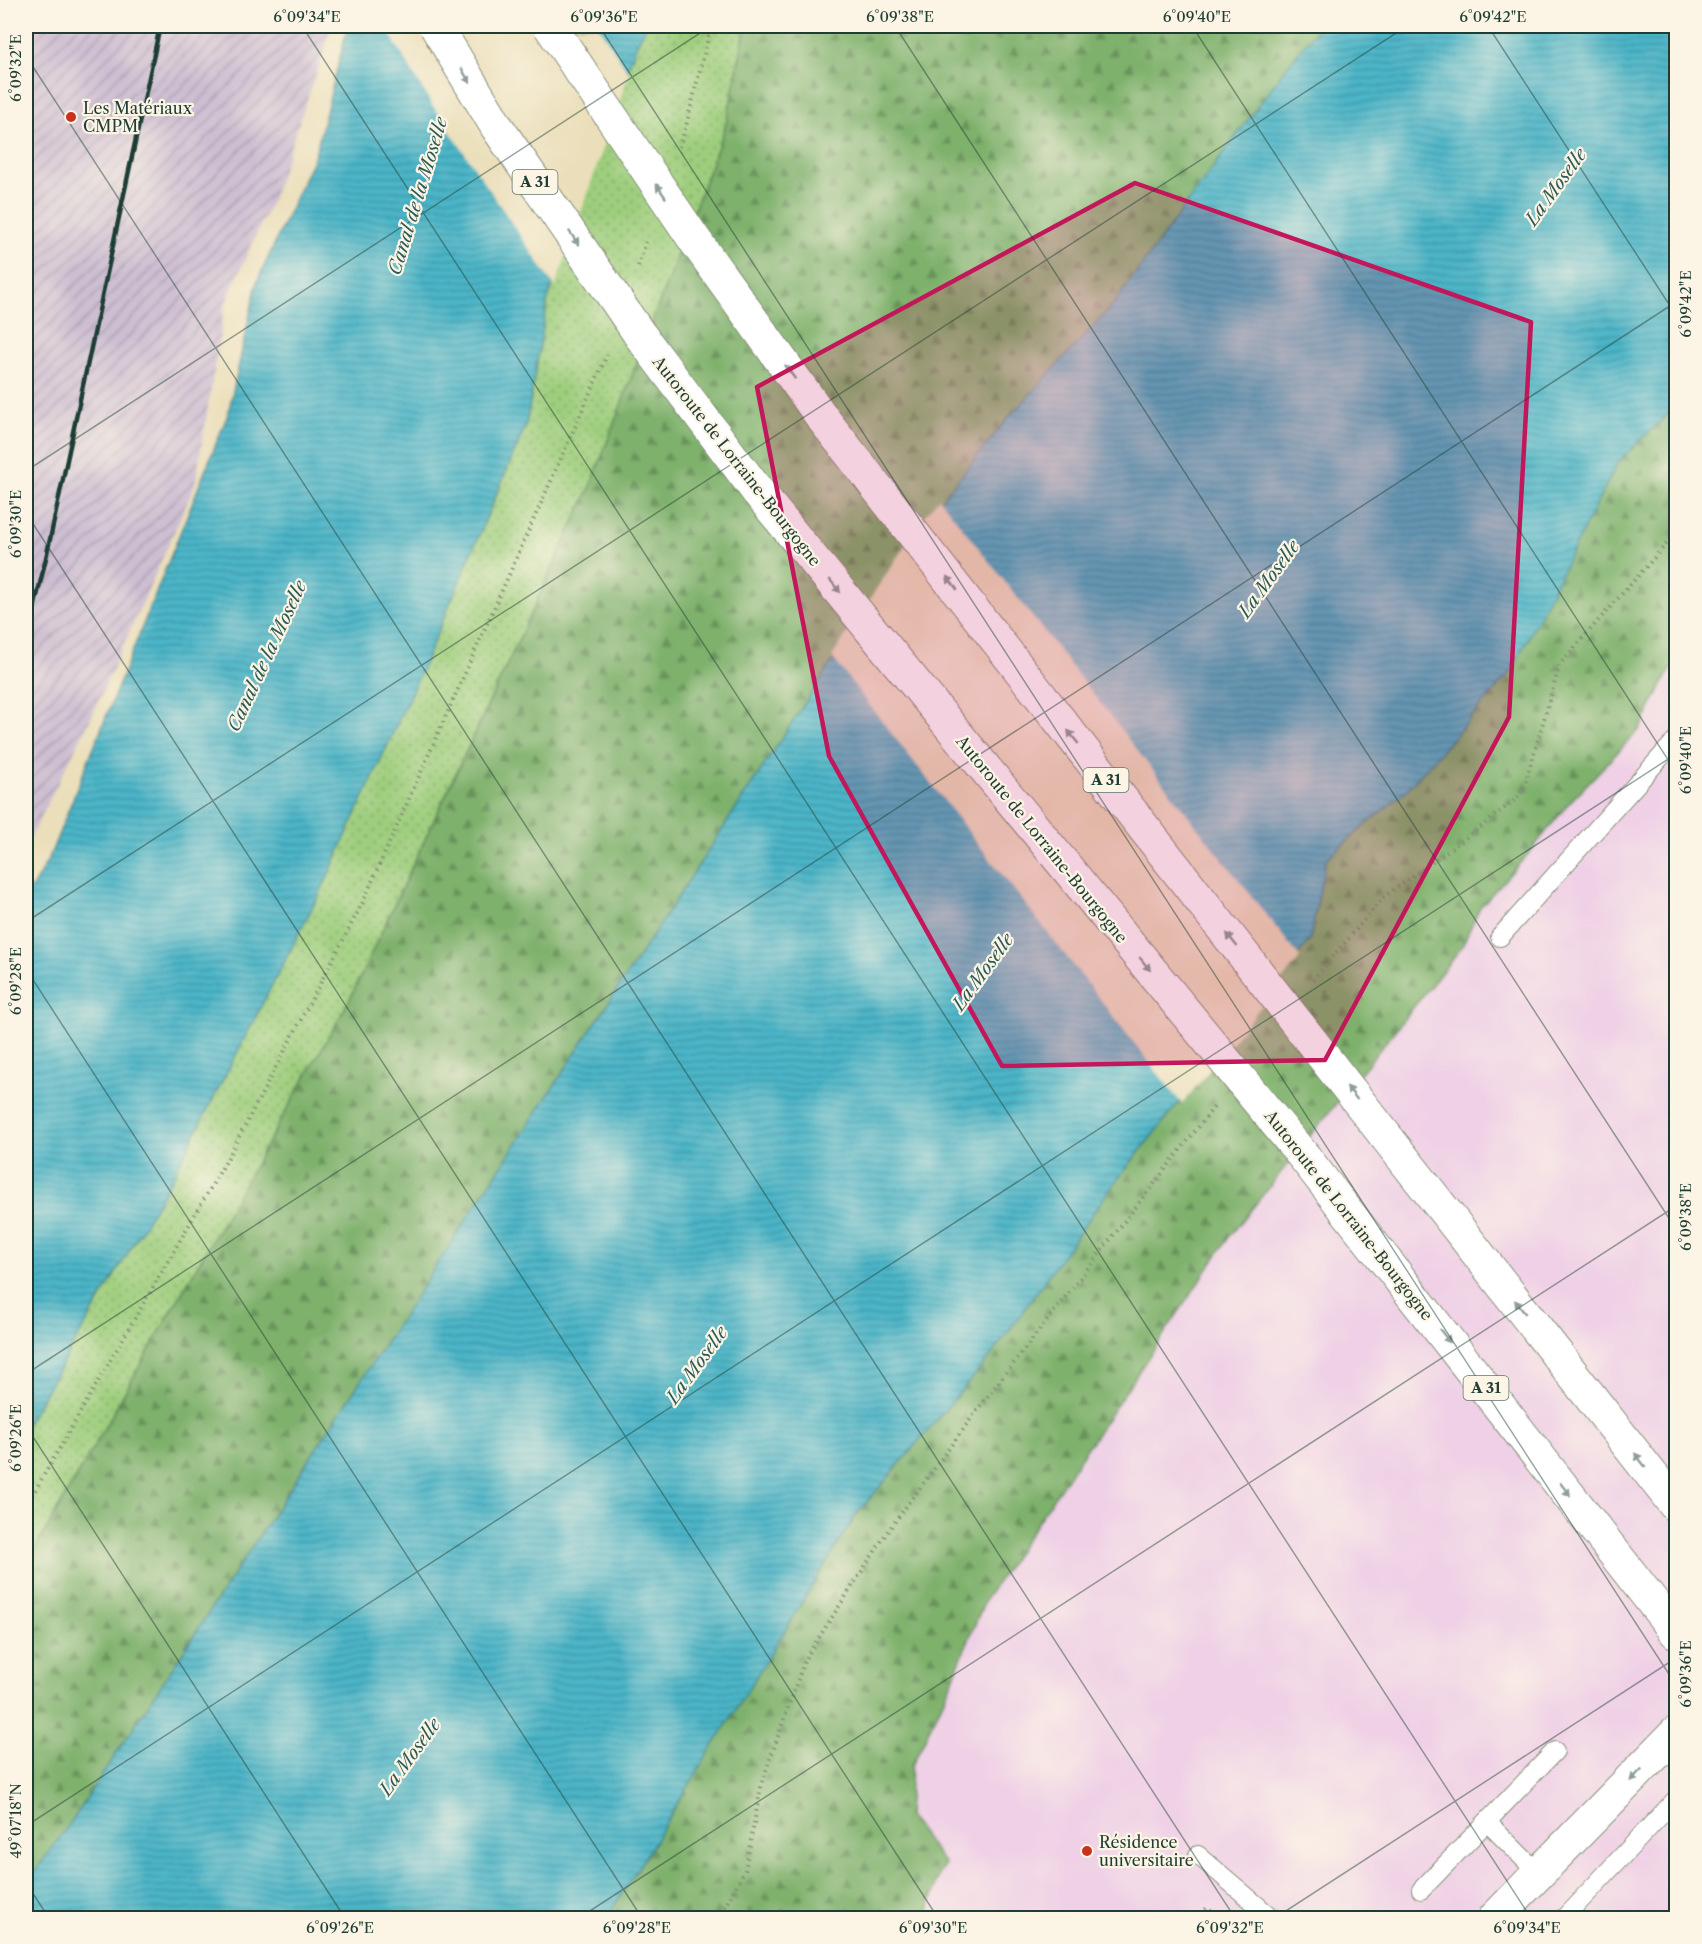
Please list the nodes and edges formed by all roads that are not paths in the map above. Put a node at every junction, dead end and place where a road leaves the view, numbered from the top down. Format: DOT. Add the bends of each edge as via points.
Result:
graph roads {
  1 [pos="436,26"];
  2 [pos="550,26"];
  3 [pos="1677,740"];
  4 [pos="1500,937"];
  5 [pos="1677,1506"];
  6 [pos="1672,1625"];
  7 [pos="1677,1733"];
  8 [pos="1555,1751"];
  9 [pos="1677,1799"];
  10 [pos="1487,1822"];
  11 [pos="1198,1856"];
  12 [pos="1539,1874"];
  13 [pos="1421,1890"];
  14 [pos="1272,1918"];
  15 [pos="1495,1918"];
  16 [pos="1564,1918"];
  1 -- 6 [label="main road, Autoroute de Lorraine-Bourgogne / A 31, one-way, bridge" via="497,127 640,335 758,492 1305,1158"];
  5 -- 2 [label="main road, A 31, one-way, bridge" via="824,420 694,239"];
  3 -- 4 [label="lane"];
  7 -- 12 [label="main road, one-way"];
  8 -- 10 [label="lane"];
  9 -- 16 [label="lane"];
  10 -- 12 [label="lane"];
  10 -- 13 [label="lane"];
  11 -- 14 [label="lane"];
  12 -- 15 [label="main road"];
}
